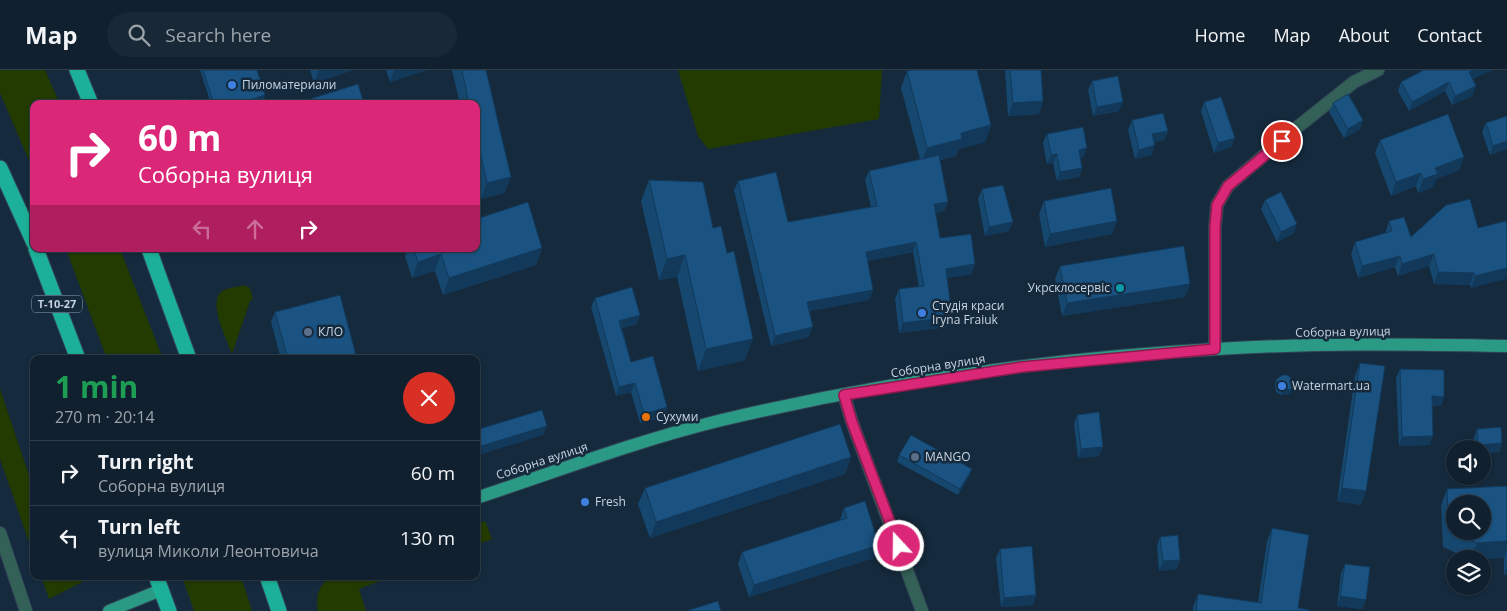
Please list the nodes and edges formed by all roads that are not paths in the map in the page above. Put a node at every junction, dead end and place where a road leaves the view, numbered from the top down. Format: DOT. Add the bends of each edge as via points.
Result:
graph roads {
  1 [pos="77,70"];
  2 [pos="1378,70"];
  3 [pos="89,100"];
  4 [pos="0,168"];
  5 [pos="30,234"];
  6 [pos="37,252"];
  7 [pos="150,252"];
  8 [pos="1507,346"];
  9 [pos="1215,349"];
  10 [pos="76,355"];
  11 [pos="188,355"];
  12 [pos="844,395"];
  13 [pos="480,497"];
  14 [pos="0,533"];
  15 [pos="269,580"];
  16 [pos="159,583"];
  17 [pos="26,611"];
  18 [pos="109,611"];
  19 [pos="169,611"];
  20 [pos="279,611"];
  21 [pos="922,611"];
  1 -- 3 [label="highway"];
  2 -- 9 [label="street" via="1354,82 1228,186 1217,205 1215,227"];
  4 -- 5 [label="highway"];
  6 -- 10 [label="highway, Т-10-27"];
  7 -- 11 [label="highway"];
  8 -- 9 [label="main road, Соборна вулиця" via="1355,345"];
  9 -- 12 [label="main road, Соборна вулиця" via="1022,367"];
  12 -- 13 [label="main road, Соборна вулиця" via="679,431"];
  12 -- 21 [label="street"];
  14 -- 17 [label="street"];
  15 -- 20 [label="highway"];
  16 -- 18 [label="main road"];
  16 -- 19 [label="highway"];
}
